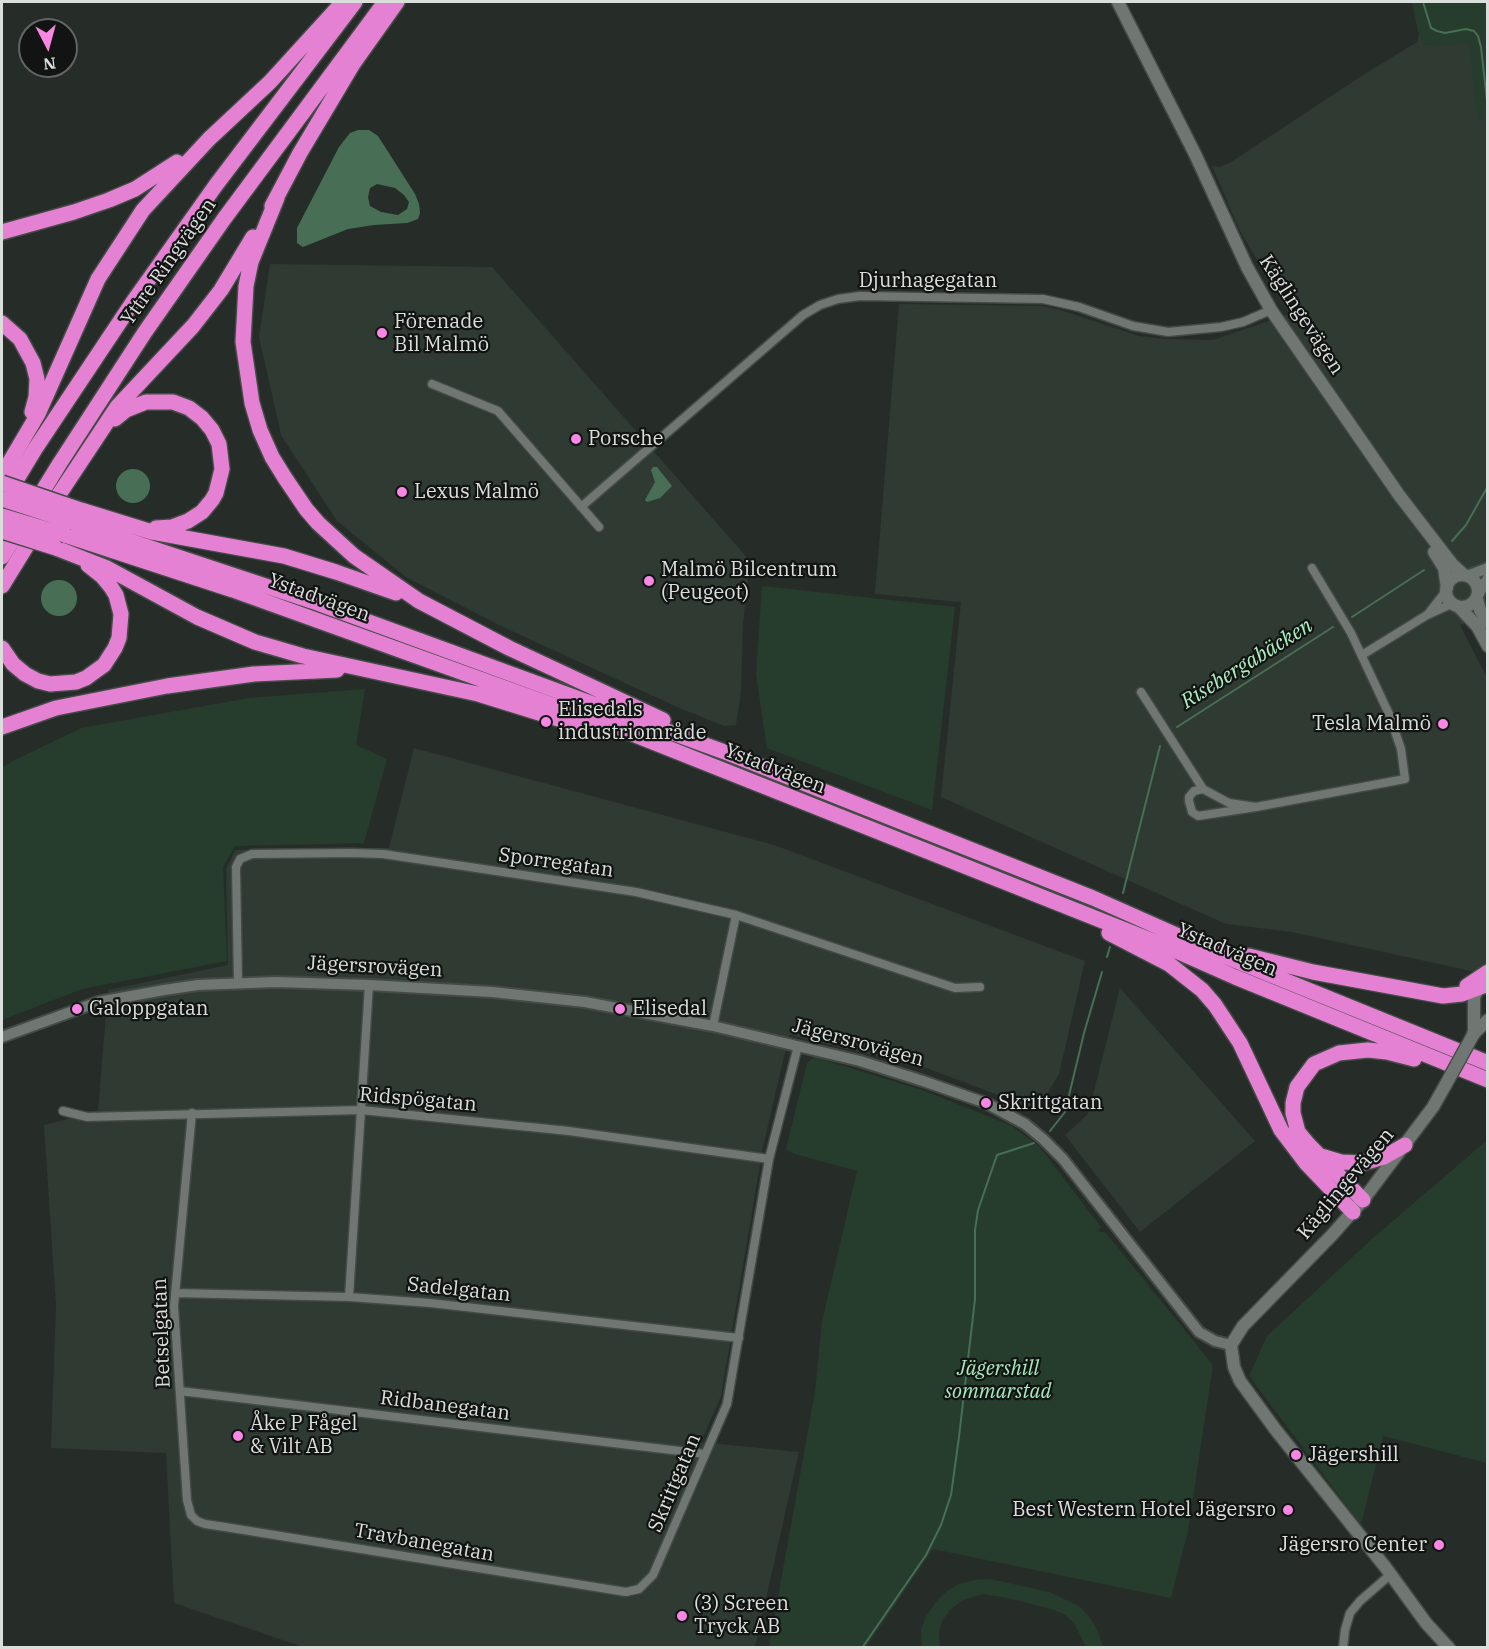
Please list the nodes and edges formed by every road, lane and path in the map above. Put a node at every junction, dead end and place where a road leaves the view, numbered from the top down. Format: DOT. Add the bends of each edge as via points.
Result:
graph roads {
  1 [pos="344,2"];
  2 [pos="355,2"];
  3 [pos="385,2"];
  4 [pos="397,2"];
  5 [pos="1109,2"];
  6 [pos="1118,2"];
  7 [pos="1158,80"];
  8 [pos="209,139"];
  9 [pos="277,198"];
  10 [pos="2,232"];
  11 [pos="1270,310"];
  12 [pos="2,323"];
  13 [pos="432,384"];
  14 [pos="101,430"];
  15 [pos="24,439"];
  16 [pos="2,475"];
  17 [pos="2,483"];
  18 [pos="1398,495"];
  19 [pos="2,499"];
  20 [pos="2,504"];
  21 [pos="581,507"];
  22 [pos="2,516"];
  23 [pos="77,516"];
  24 [pos="109,520"];
  25 [pos="599,527"];
  26 [pos="2,531"];
  27 [pos="61,542"];
  28 [pos="76,556"];
  29 [pos="2,557"];
  30 [pos="1312,568"];
  31 [pos="1488,568"];
  32 [pos="1465,576"];
  33 [pos="1488,578"];
  34 [pos="2,586"];
  35 [pos="1447,589"];
  36 [pos="1477,597"];
  37 [pos="418,602"];
  38 [pos="1457,606"];
  39 [pos="1426,615"];
  40 [pos="1488,622"];
  41 [pos="1488,646"];
  42 [pos="2,648"];
  43 [pos="1362,655"];
  44 [pos="384,674"];
  45 [pos="1141,692"];
  46 [pos="2,727"];
  47 [pos="730,754"];
  48 [pos="710,766"];
  49 [pos="1203,789"];
  50 [pos="1256,807"];
  51 [pos="988,876"];
  52 [pos="736,915"];
  53 [pos="1134,915"];
  54 [pos="1486,982"];
  55 [pos="238,983"];
  56 [pos="369,985"];
  57 [pos="980,987"];
  58 [pos="1488,1020"];
  59 [pos="713,1026"];
  60 [pos="1473,1035"];
  61 [pos="2,1037"];
  62 [pos="798,1046"];
  63 [pos="1488,1063"];
  64 [pos="1488,1080"];
  65 [pos="1488,1086"];
  66 [pos="361,1110"];
  67 [pos="63,1111"];
  68 [pos="192,1113"];
  69 [pos="1405,1145"];
  70 [pos="1318,1155"];
  71 [pos="769,1159"];
  72 [pos="1358,1206"];
  73 [pos="174,1293"];
  74 [pos="349,1296"];
  75 [pos="739,1338"];
  76 [pos="1232,1346"];
  77 [pos="180,1391"];
  78 [pos="705,1454"];
  79 [pos="191,1515"];
  80 [pos="1391,1574"];
  81 [pos="650,1580"];
  82 [pos="1343,1647"];
  83 [pos="1449,1647"];
  1 -- 8 [label="highway" via="270,82"];
  2 -- 20 [label="highway, Yttre Ringvägen" via="135,299"];
  3 -- 29 [label="highway, Yttre Ringvägen" via="145,332"];
  4 -- 9 [label="highway" via="353,64"];
  5 -- 7 [label="main road, Käglingevägen"];
  6 -- 7 [label="main road, Käglingevägen"];
  7 -- 11 [label="main road, Käglingevägen"];
  8 -- 10 [label="highway" via="135,189 74,212"];
  8 -- 15 [label="highway" via="143,210 98,279"];
  9 -- 14 [label="highway" via="214,299"];
  9 -- 37 [label="highway" via="251,262 243,321 246,373 260,429 285,478 318,523 354,556"];
  11 -- 18 [label="main road, Käglingevägen"];
  11 -- 21 [label="street, Djurhagegatan" via="1221,327 1168,332 1133,326 1043,299 838,299 803,315"];
  12 -- 15 [label="highway" via="28,351 37,379"];
  13 -- 21 [label="street" via="498,411"];
  14 -- 24 [label="highway" via="137,405 173,402 189,408 208,424 219,444 222,461 216,493 202,512 188,522 163,528"];
  14 -- 34 [label="highway"];
  15 -- 16 [label="highway"];
  17 -- 23 [label="highway, bridge"];
  18 -- 32 [label="main road, Käglingevägen"];
  18 -- 35 [label="main road, Käglingevägen" via="1444,568"];
  19 -- 23 [label="highway, Ystadvägen, bridge"];
  21 -- 25 [label="street"];
  22 -- 27 [label="highway, Ystadvägen, bridge"];
  23 -- 24 [label="highway"];
  23 -- 47 [label="highway, Ystadvägen"];
  24 -- 37 [label="highway" via="152,532 284,556"];
  26 -- 27 [label="highway, bridge"];
  27 -- 28 [label="highway"];
  27 -- 48 [label="highway, Ystadvägen" via="223,586"];
  28 -- 42 [label="highway" via="102,576 119,605 119,638 104,665 76,682 50,684 25,674"];
  28 -- 44 [label="highway" via="255,642"];
  30 -- 43 [label="street"];
  31 -- 32 [label="street"];
  32 -- 35 [label="main road" via="1452,579"];
  32 -- 36 [label="main road" via="1475,581"];
  33 -- 36 [label="street"];
  35 -- 38 [label="main road" via="1448,599"];
  35 -- 39 [label="street"];
  36 -- 38 [label="main road" via="1468,607"];
  36 -- 40 [label="main road"];
  37 -- 47 [label="highway"];
  38 -- 39 [label="street" via="1449,605"];
  38 -- 41 [label="main road" via="1477,626"];
  39 -- 43 [label="street"];
  43 -- 50 [label="street" via="1396,733 1406,779"];
  44 -- 46 [label="highway" via="300,670 222,678 67,706"];
  44 -- 48 [label="highway" via="478,694 690,763"];
  45 -- 49 [label="street"];
  47 -- 53 [label="highway, Ystadvägen"];
  48 -- 51 [label="highway, Ystadvägen"];
  49 -- 50 [label="street" via="1229,803"];
  49 -- 50 [label="street" via="1189,797 1195,815"];
  51 -- 64 [label="highway, Ystadvägen"];
  51 -- 72 [label="highway" via="1004,888 1144,950 1202,990 1240,1043 1281,1130 1306,1163"];
  52 -- 55 [label="street, Sporregatan" via="636,892 383,854 252,854 240,859 236,867"];
  52 -- 57 [label="street, Sporregatan" via="955,988"];
  52 -- 59 [label="street"];
  53 -- 54 [label="highway" via="1267,962 1332,976 1450,996"];
  53 -- 63 [label="highway, Ystadvägen" via="1217,953"];
  54 -- 60 [label="main road, Käglingevägen" via="1474,997"];
  55 -- 56 [label="street, Jägersrovägen"];
  55 -- 61 [label="street, Jägersrovägen" via="198,985 98,1002"];
  56 -- 59 [label="street, Jägersrovägen" via="547,997"];
  56 -- 66 [label="street"];
  58 -- 60 [label="main road, Käglingevägen"];
  59 -- 62 [label="street, Jägersrovägen"];
  60 -- 69 [label="main road, Käglingevägen, bridge" via="1433,1107"];
  62 -- 71 [label="street, Skrittgatan"];
  62 -- 76 [label="street, Jägersrovägen" via="923,1080 1016,1118 1063,1159 1199,1332"];
  65 -- 70 [label="highway" via="1387,1052 1352,1050 1329,1056 1307,1072 1293,1103 1298,1132"];
  66 -- 68 [label="street, Ridspögatan"];
  66 -- 71 [label="street, Ridspögatan" via="569,1131"];
  66 -- 74 [label="street"];
  67 -- 68 [label="street, Ridspögatan" via="87,1117"];
  68 -- 73 [label="street, Betselgatan"];
  69 -- 70 [label="highway" via="1363,1163"];
  69 -- 72 [label="main road, Käglingevägen"];
  70 -- 72 [label="highway"];
  71 -- 75 [label="street, Skrittgatan"];
  72 -- 76 [label="main road, Käglingevägen" via="1243,1326"];
  73 -- 74 [label="street, Sadelgatan"];
  73 -- 77 [label="street, Betselgatan"];
  74 -- 75 [label="street, Sadelgatan"];
  75 -- 78 [label="street, Skrittgatan" via="727,1404"];
  76 -- 80 [label="main road" via="1240,1381"];
  77 -- 78 [label="street, Ridbanegatan"];
  77 -- 79 [label="street, Betselgatan" via="186,1500"];
  78 -- 81 [label="street, Skrittgatan"];
  79 -- 81 [label="street, Travbanegatan" via="205,1524 612,1591 633,1591"];
  80 -- 82 [label="street" via="1350,1613"];
  80 -- 83 [label="main road" via="1426,1623"];
}
